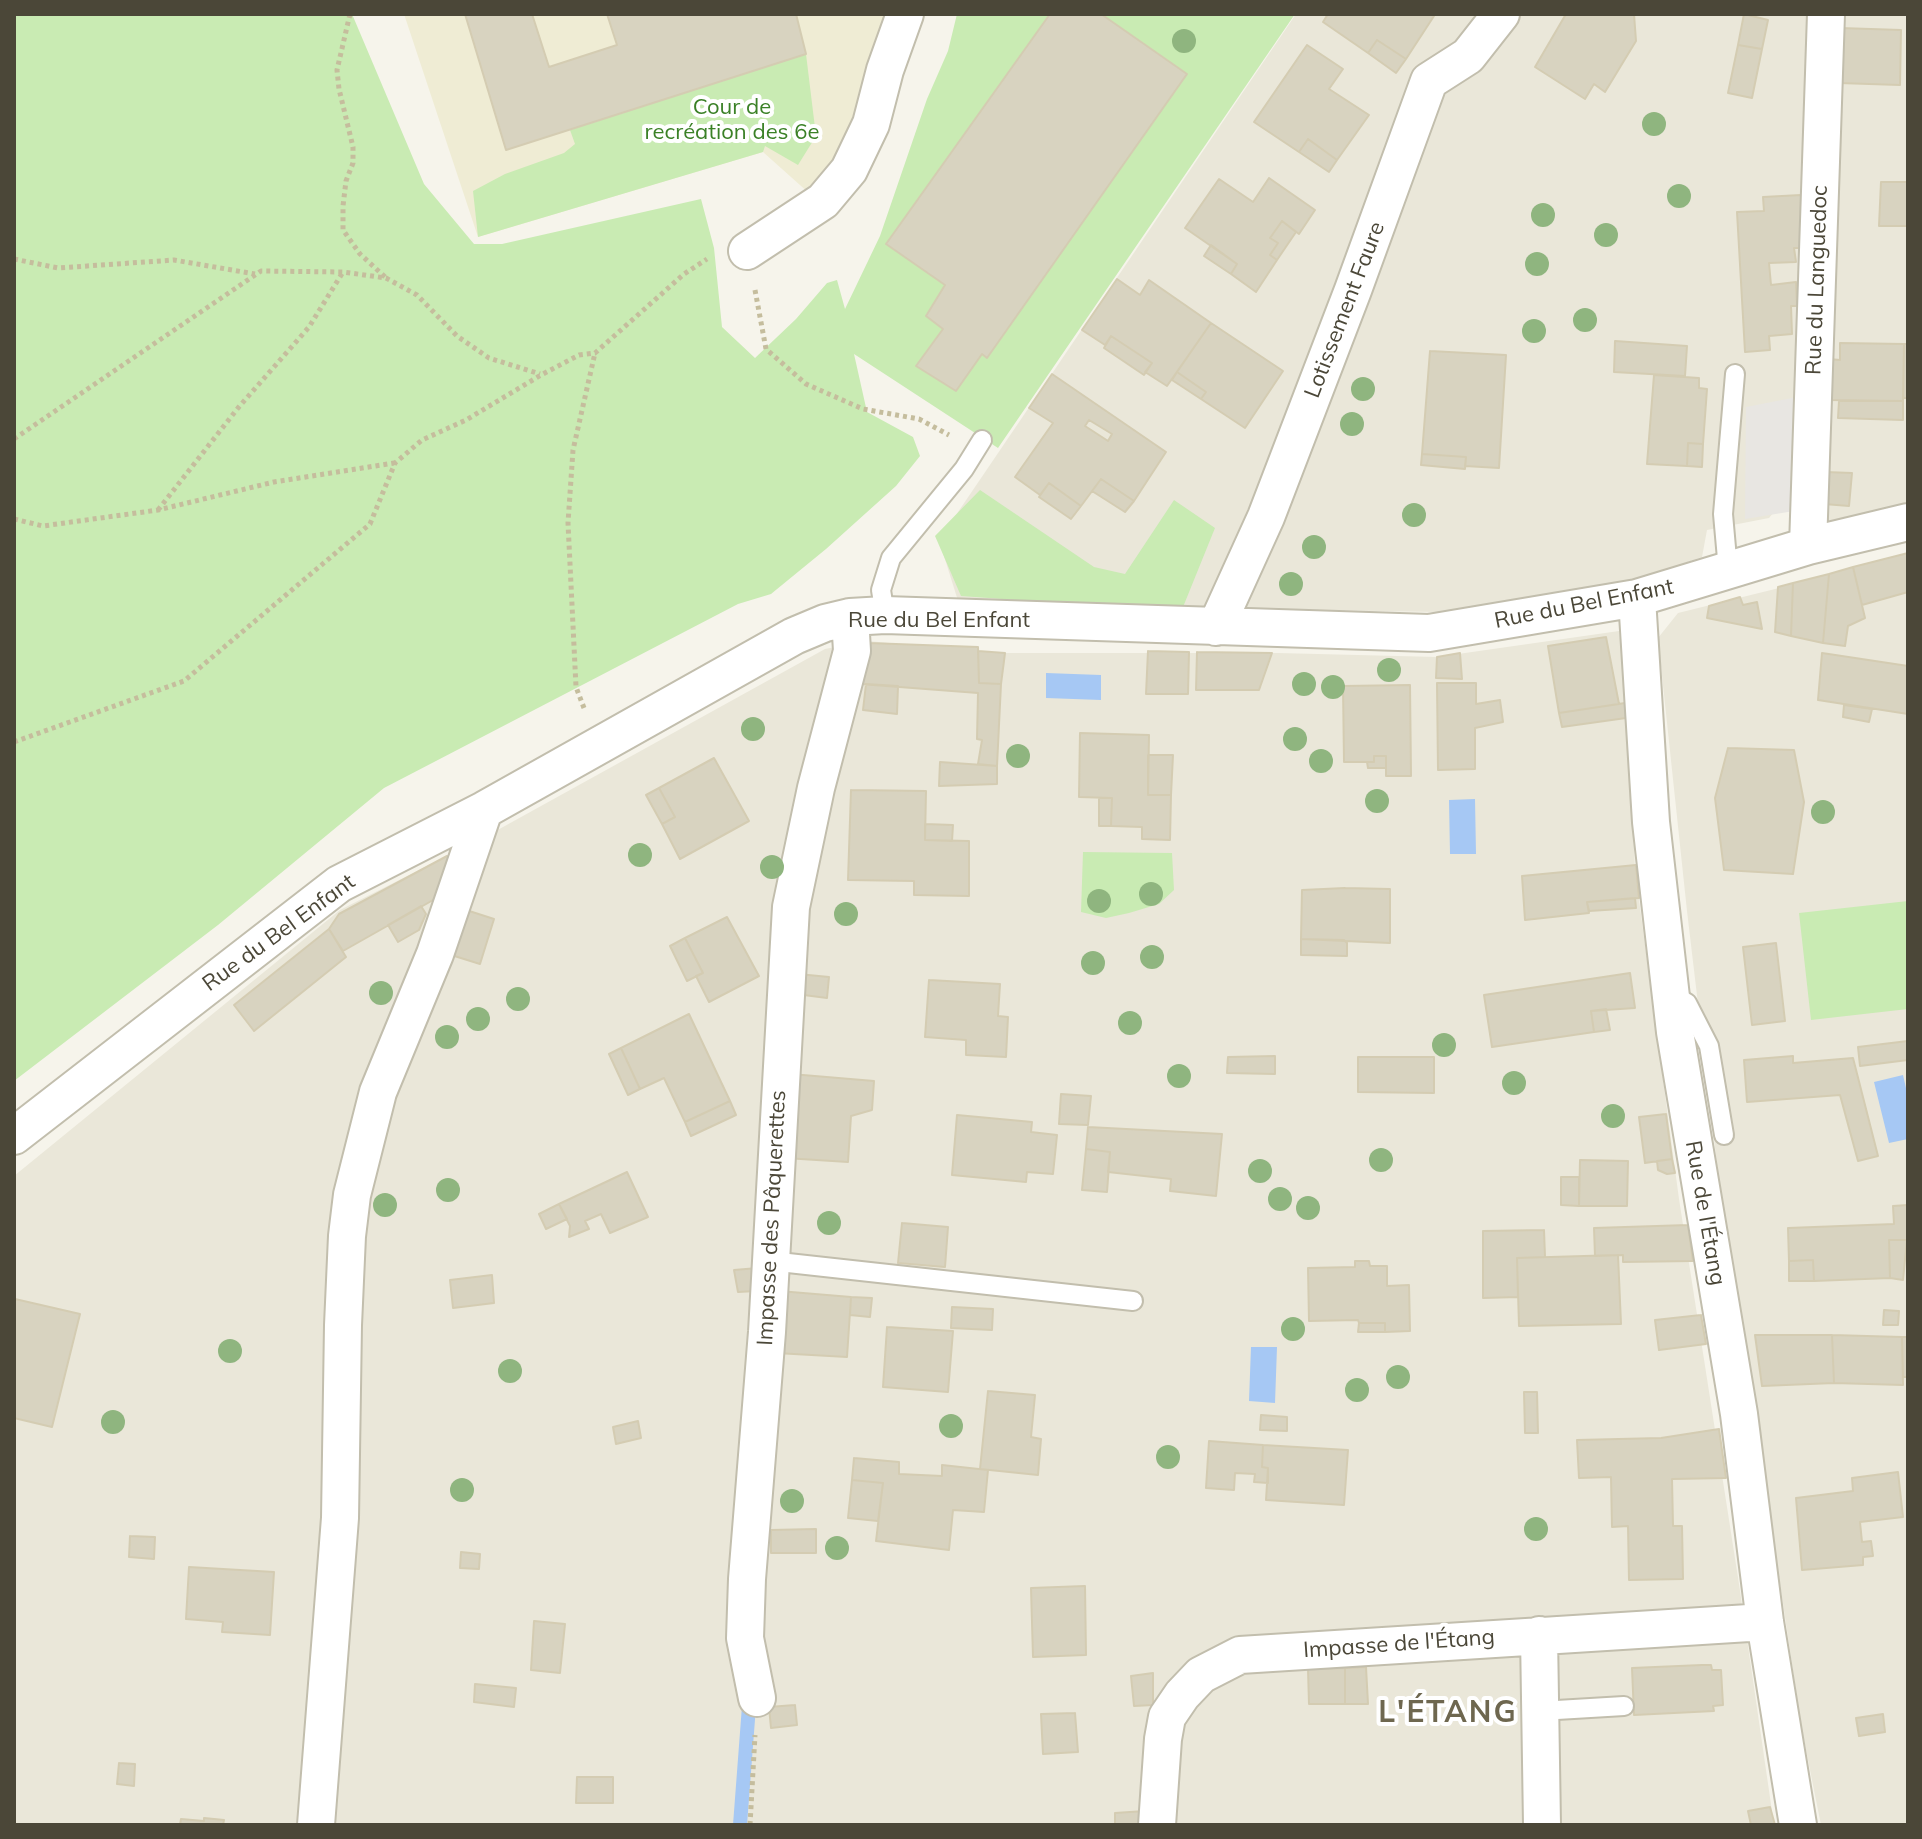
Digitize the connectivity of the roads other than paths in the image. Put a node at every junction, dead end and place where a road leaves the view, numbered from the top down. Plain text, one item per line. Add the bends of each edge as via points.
1 (905, 14) edge
2 (1501, 14) edge
3 (1826, 14) edge
4 (747, 251) road end
5 (1735, 374) dead end
6 (982, 440) dead end
7 (1908, 522) edge
8 (1808, 546) junction
9 (1728, 570) junction
10 (1637, 598) junction
11 (867, 616) junction
12 (1216, 627) junction
13 (484, 810) junction
14 (1670, 994) junction
15 (1724, 1135) dead end
16 (14, 1136) edge
17 (770, 1261) junction
18 (1133, 1301) dead end
19 (1765, 1622) junction
20 (1539, 1635) junction
21 (757, 1698) road end
22 (1624, 1706) dead end
23 (1540, 1711) junction
24 (316, 1825) edge
25 (1157, 1825) edge
26 (1542, 1825) edge
27 (1798, 1825) edge

1 - 4 street via 871,124 849,170 823,201
2 - 12 street, Lotissement Faure via 1468,56 1429,81 1266,517
3 - 8 street, Rue du Languedoc
5 - 9 lane via 1723,514
6 - 11 lane via 891,558
7 - 8 street, Rue du Bel Enfant
8 - 9 street, Rue du Bel Enfant
9 - 10 street, Rue du Bel Enfant
10 - 12 street, Rue du Bel Enfant via 1429,633
10 - 14 street, Rue de l'Étang via 1651,822
11 - 12 street, Rue du Bel Enfant
11 - 13 street, Rue du Bel Enfant via 825,623 794,636
11 - 17 street, Impasse des Pâquerettes via 852,651 816,788 791,907
13 - 16 street, Rue du Bel Enfant via 339,884
13 - 24 street via 435,954 378,1092 352,1195 343,1325 340,1518
14 - 15 lane via 1687,1003 1709,1046
14 - 19 street, Rue de l'Étang via 1739,1414
17 - 18 lane
17 - 21 street, Impasse des Pâquerettes via 745,1638
19 - 20 street, Impasse de l'Étang
19 - 27 street, Rue de l'Étang
20 - 23 street
20 - 25 street, Impasse de l'Étang via 1240,1655 1222,1663 1201,1675 1167,1717
22 - 23 lane
23 - 26 street

